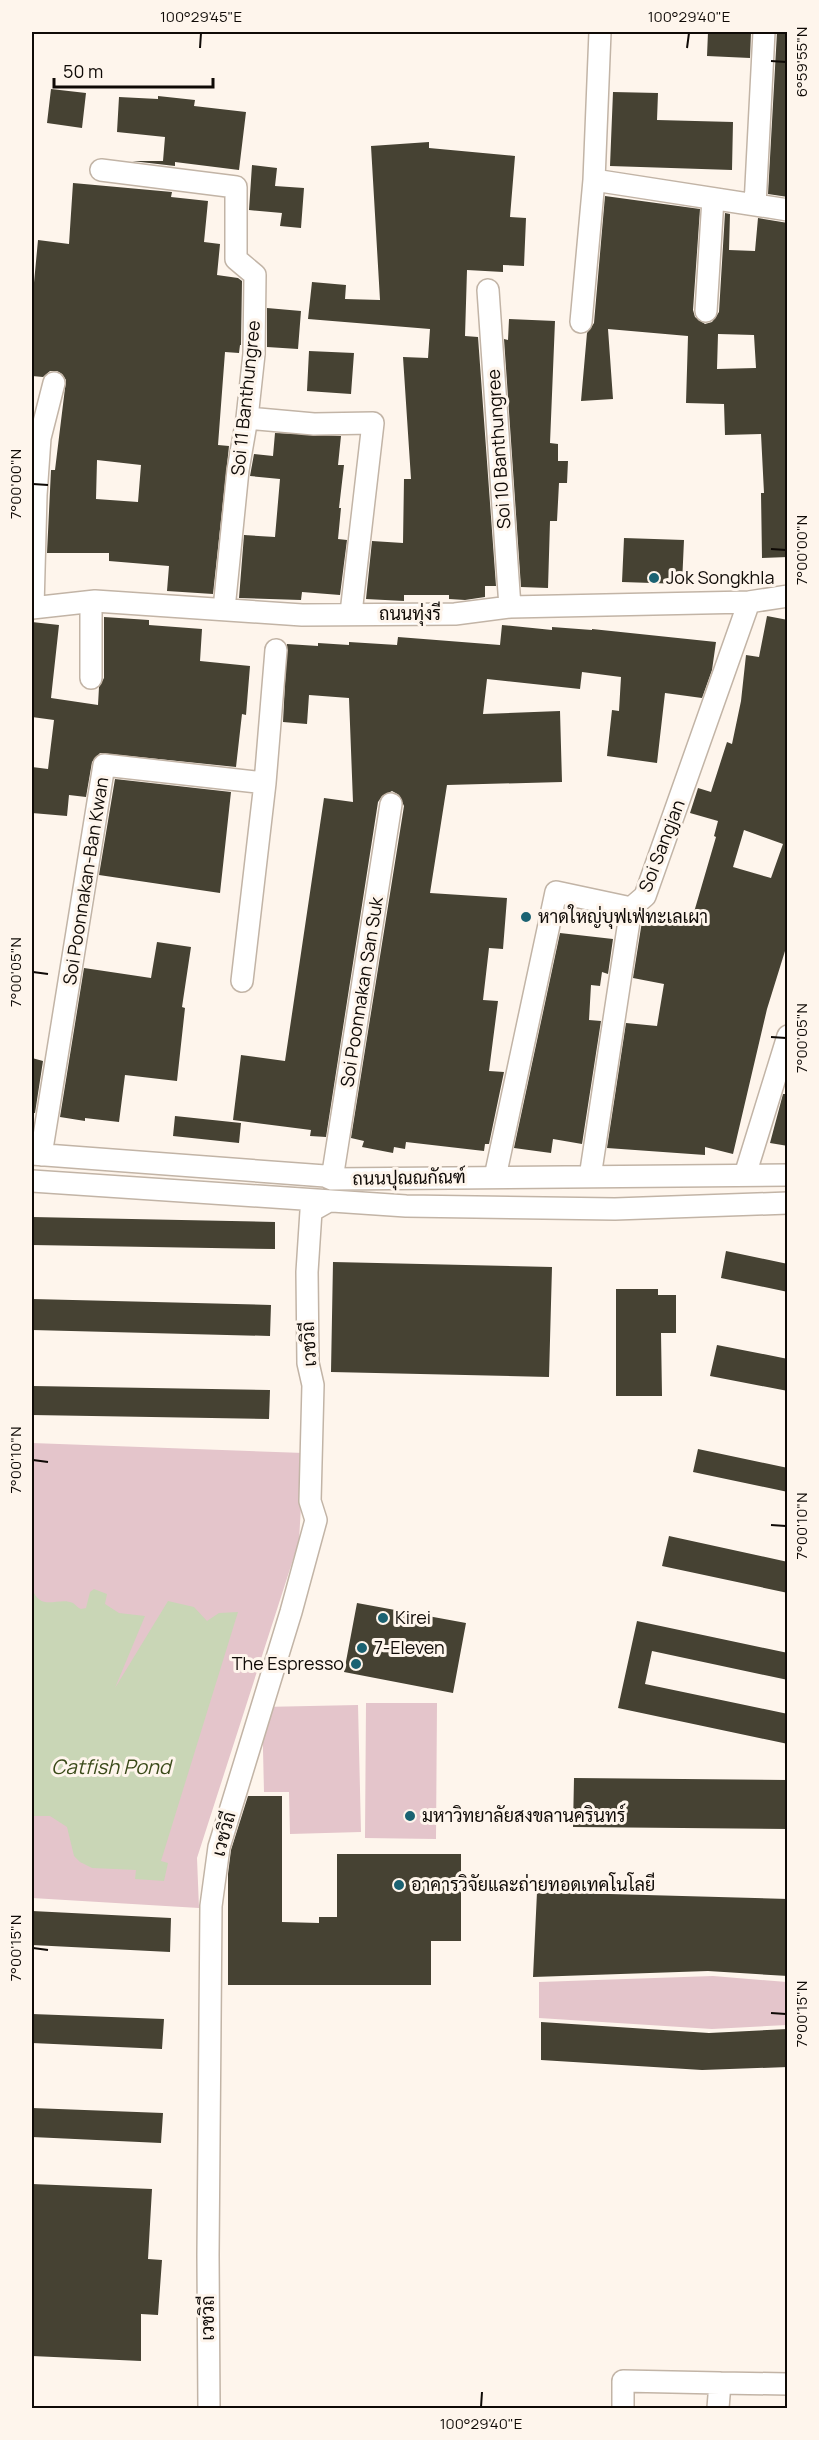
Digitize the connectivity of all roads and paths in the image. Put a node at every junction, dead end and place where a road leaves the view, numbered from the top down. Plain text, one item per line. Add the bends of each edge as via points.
1 (600, 32) edge
2 (764, 32) edge
3 (101, 170) dead end
4 (594, 180) junction
5 (713, 199) junction
6 (755, 205) junction
7 (788, 210) edge
8 (488, 290) dead end
9 (705, 311) dead end
10 (581, 322) dead end
11 (54, 383) dead end
12 (248, 418) junction
13 (788, 596) edge
14 (91, 602) junction
15 (749, 602) junction
16 (32, 608) edge
17 (510, 608) junction
18 (224, 609) junction
19 (351, 613) junction
20 (276, 650) dead end
21 (91, 678) dead end
22 (265, 783) junction
23 (391, 804) dead end
24 (631, 908) junction
25 (242, 981) dead end
26 (788, 1036) edge
27 (36, 1155) edge
28 (746, 1175) junction
29 (788, 1175) edge
30 (495, 1177) junction
31 (590, 1177) junction
32 (332, 1179) junction
33 (32, 1181) edge
34 (327, 1202) junction
35 (788, 1203) edge
36 (720, 2383) junction
37 (788, 2384) edge
38 (209, 2409) edge
39 (623, 2409) edge
40 (718, 2409) edge

1 - 4 street
2 - 6 street
3 - 12 street, Soi 11 Banthungree via 236,187 236,259 255,275
4 - 5 street
4 - 10 street
5 - 6 street
5 - 9 street
6 - 7 street
8 - 17 street, Soi 10 Banthungree
11 - 16 street via 40,438
12 - 18 street, Soi 11 Banthungree via 238,470
12 - 19 street via 314,424 373,423
13 - 15 street, ถนนทุ่งรี
14 - 16 street, ถนนทุ่งรี
14 - 18 street, ถนนทุ่งรี
14 - 21 street
15 - 17 street, ถนนทุ่งรี
15 - 24 street, Soi Sangjan via 645,896
17 - 19 street, ถนนทุ่งรี via 455,614
18 - 19 street, ถนนทุ่งรี via 302,615
20 - 22 street
22 - 25 street
22 - 27 street, Soi Poonnakan-Ban Kwan via 104,765
23 - 32 street, Soi Poonnakan San Suk
24 - 30 street, Soi Sangjan via 556,891
24 - 31 street
26 - 28 street
27 - 32 street, ถนนปุณณกัณฑ์
28 - 29 street, ถนนปุณณกัณฑ์
28 - 31 street, ถนนปุณณกัณฑ์
30 - 31 street, ถนนปุณณกัณฑ์
30 - 32 street, ถนนปุณณกัณฑ์
33 - 34 street, ถนนปุณณกัณฑ์
34 - 35 street, ถนนปุณณกัณฑ์ via 615,1209
34 - 38 street, เวชวิถี via 311,1211 307,1272 308,1363 314,1385 310,1501 316,1520 214,1875
36 - 37 street
36 - 39 street via 623,2381
36 - 40 street

